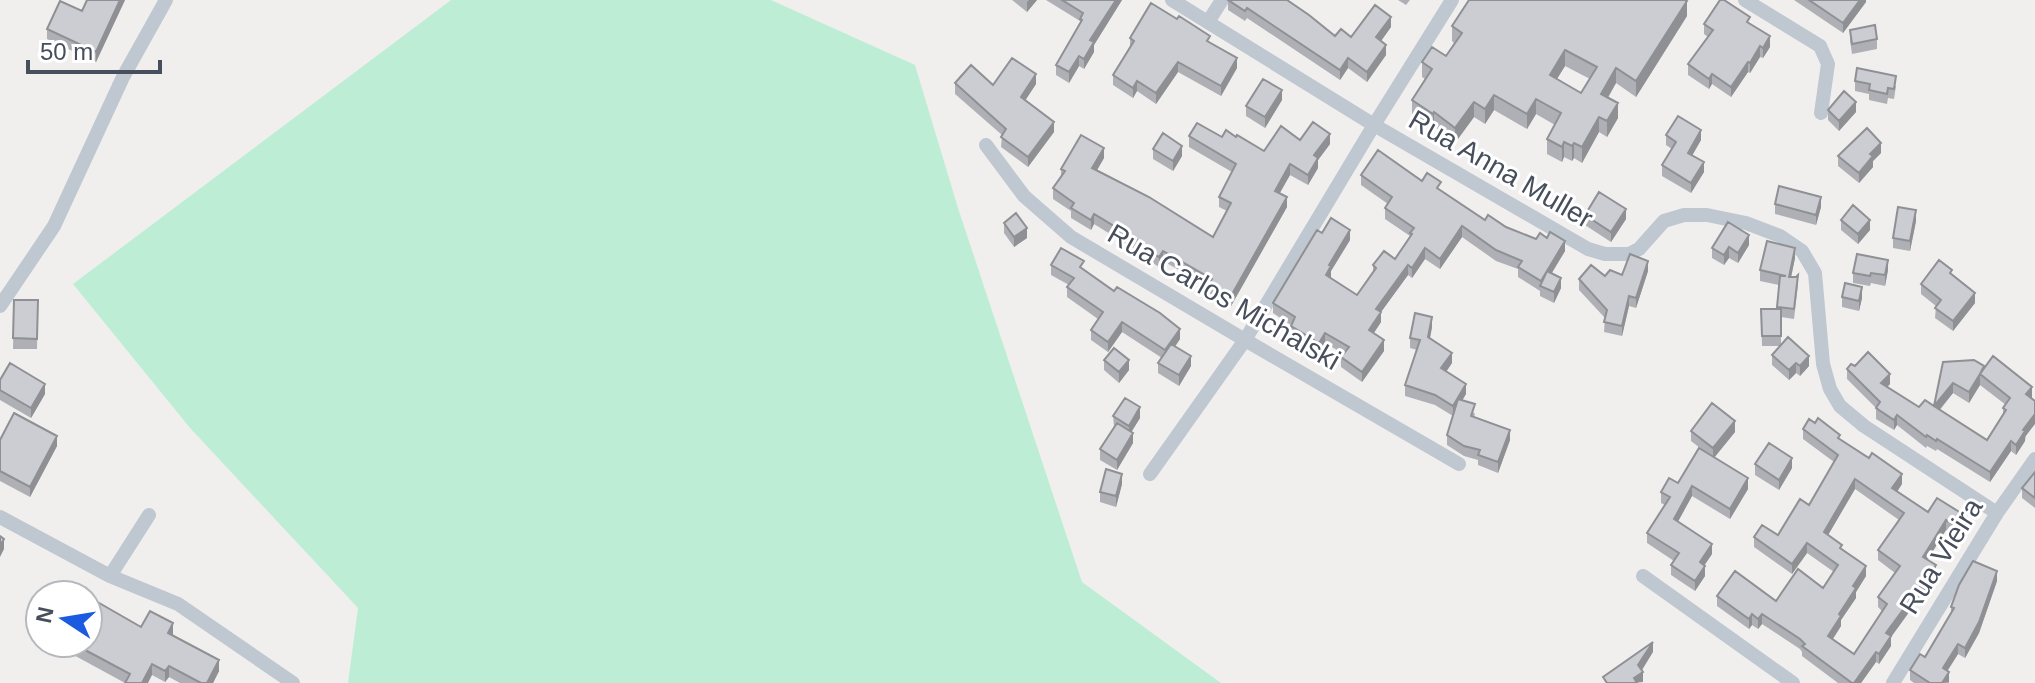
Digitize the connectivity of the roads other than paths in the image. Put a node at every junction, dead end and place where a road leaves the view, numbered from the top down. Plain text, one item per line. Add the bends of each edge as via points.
1 (166, 0) edge
2 (1172, 0) edge
3 (1222, 0) edge
4 (1452, 0) edge
5 (1745, 0) edge
6 (1208, 22) junction
7 (1821, 113) dead end
8 (1374, 125) junction
9 (986, 145) dead end
10 (0, 306) edge
11 (1245, 340) junction
12 (2035, 459) edge
13 (1459, 464) dead end
14 (1150, 474) dead end
15 (1997, 513) junction
16 (149, 515) dead end
17 (0, 517) edge
18 (110, 576) junction
19 (1643, 576) dead end
20 (293, 683) edge
21 (1793, 683) edge
22 (1893, 683) edge

1 - 10 street via 123,77 54,226
2 - 6 street, Rua Anna Muller
3 - 6 street
4 - 8 street
5 - 7 street via 1820,46 1828,64
6 - 8 street, Rua Anna Muller
8 - 11 street
8 - 15 street, Rua Anna Muller via 1597,252 1629,254 1664,221 1684,215 1746,223 1780,236 1802,251 1815,273 1823,364 1840,406
9 - 11 street, Rua Carlos Michalski via 1024,196 1071,237
11 - 13 street, Rua Carlos Michalski
11 - 14 street
12 - 15 street, Rua Vieira
15 - 22 street, Rua Vieira
16 - 18 street
17 - 18 street
18 - 20 street via 178,604
19 - 21 street

